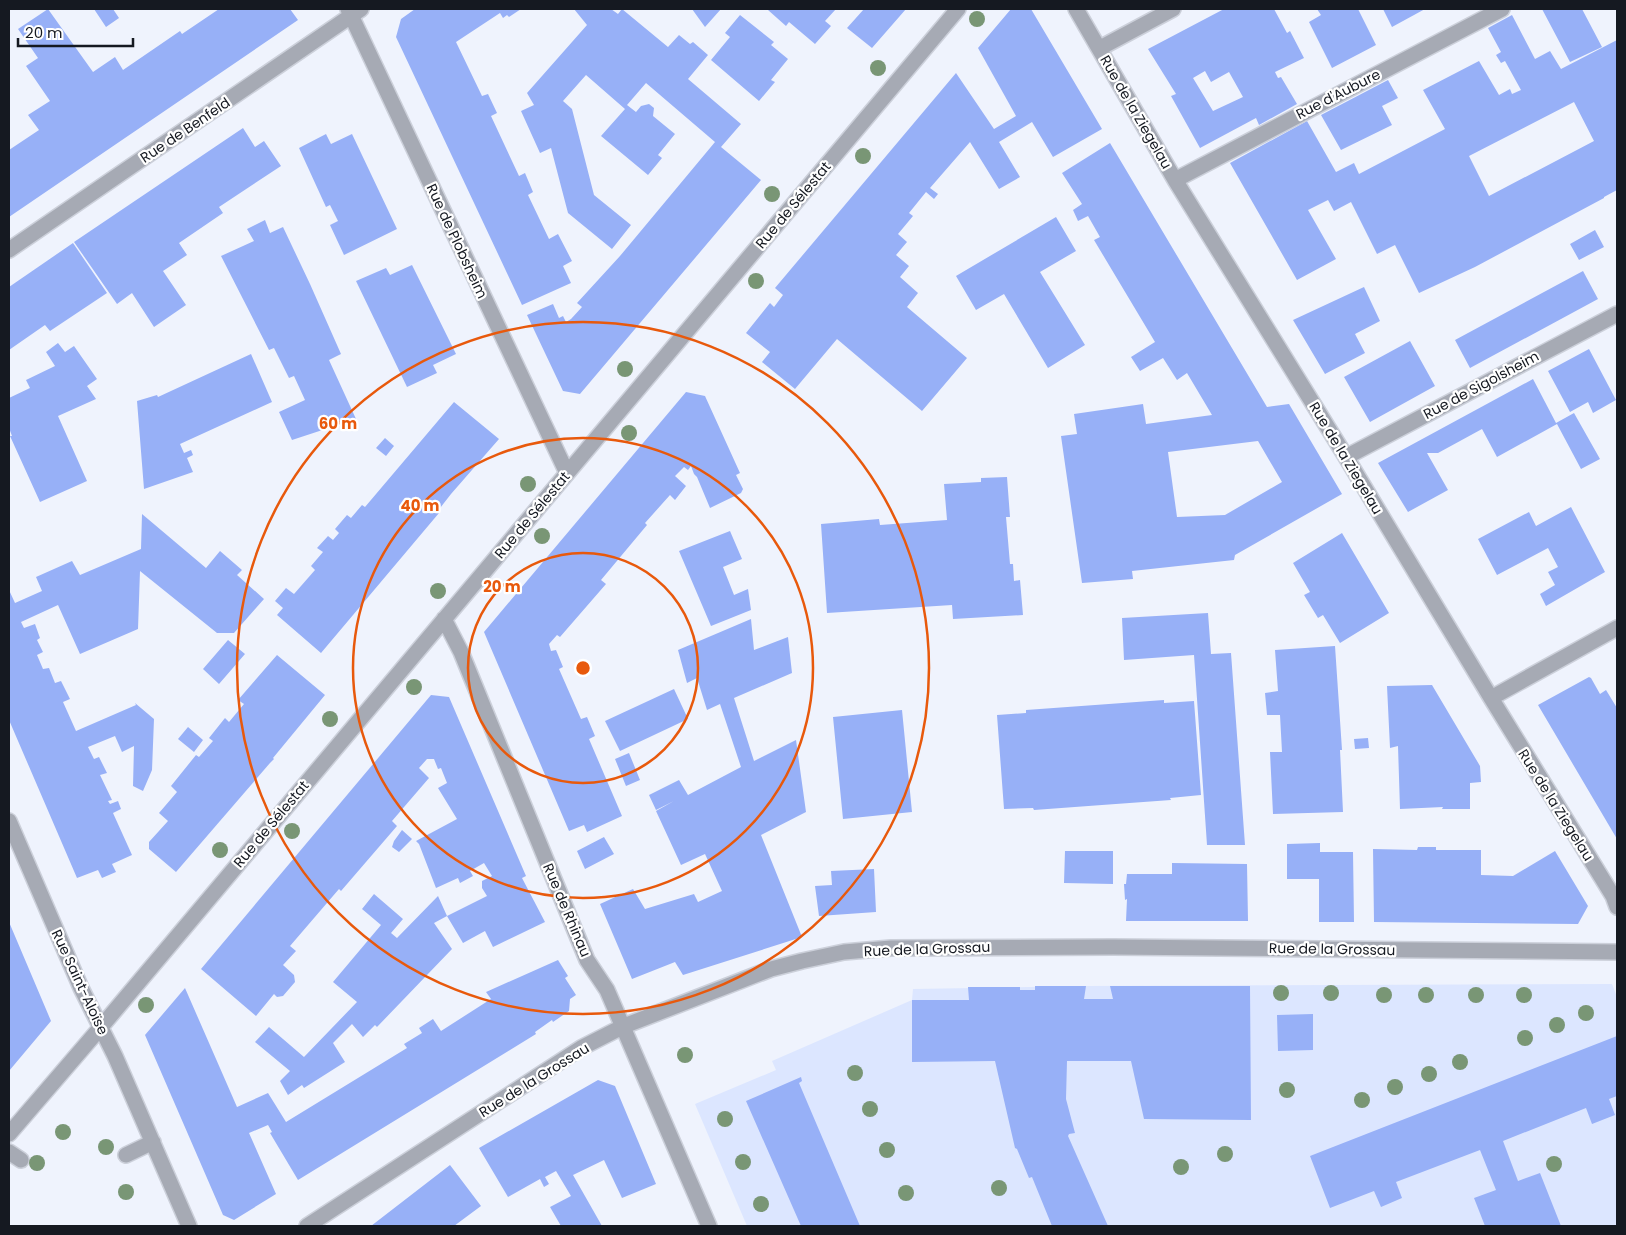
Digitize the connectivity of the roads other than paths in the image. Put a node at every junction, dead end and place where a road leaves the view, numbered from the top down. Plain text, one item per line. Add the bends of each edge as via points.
1 (958, 9) edge
2 (1076, 9) edge
3 (1173, 9) edge
4 (1502, 9) edge
5 (353, 11) edge
6 (1100, 48) junction
7 (1175, 180) junction
8 (9, 250) edge
9 (1617, 314) edge
10 (1346, 457) junction
11 (567, 473) junction
12 (444, 619) junction
13 (1617, 628) edge
14 (1491, 698) junction
15 (9, 821) edge
16 (1617, 907) edge
17 (1617, 952) edge
18 (624, 1026) junction
19 (101, 1027) junction
20 (9, 1134) edge
21 (153, 1142) junction
22 (126, 1155) dead end
23 (189, 1226) edge
24 (307, 1226) edge
25 (709, 1226) edge

1 - 11 street, Rue de Sélestat
2 - 6 street, Rue de la Ziegelau
3 - 6 street
4 - 7 street, Rue d'Aubure
5 - 8 street, Rue de Benfeld
5 - 11 street, Rue de Plobsheim
6 - 7 street, Rue de la Ziegelau
7 - 10 street, Rue de la Ziegelau
9 - 10 street, Rue de Sigolsheim
10 - 14 street, Rue de la Ziegelau
11 - 12 street, Rue de Sélestat
12 - 18 street, Rue de Rhinau via 461,652 587,960 607,990
12 - 19 street, Rue de Sélestat
13 - 14 street
14 - 16 street, Rue de la Ziegelau
15 - 19 street, Rue Saint-Aloïse
17 - 18 street, Rue de la Grossau via 891,948 844,952 779,967
18 - 24 street, Rue de la Grossau via 581,1048
18 - 25 street, Rue de Rhinau
19 - 20 street, Rue de Sélestat
19 - 21 street, Rue Saint-Aloïse
21 - 22 street
21 - 23 street, Rue Saint-Aloïse

